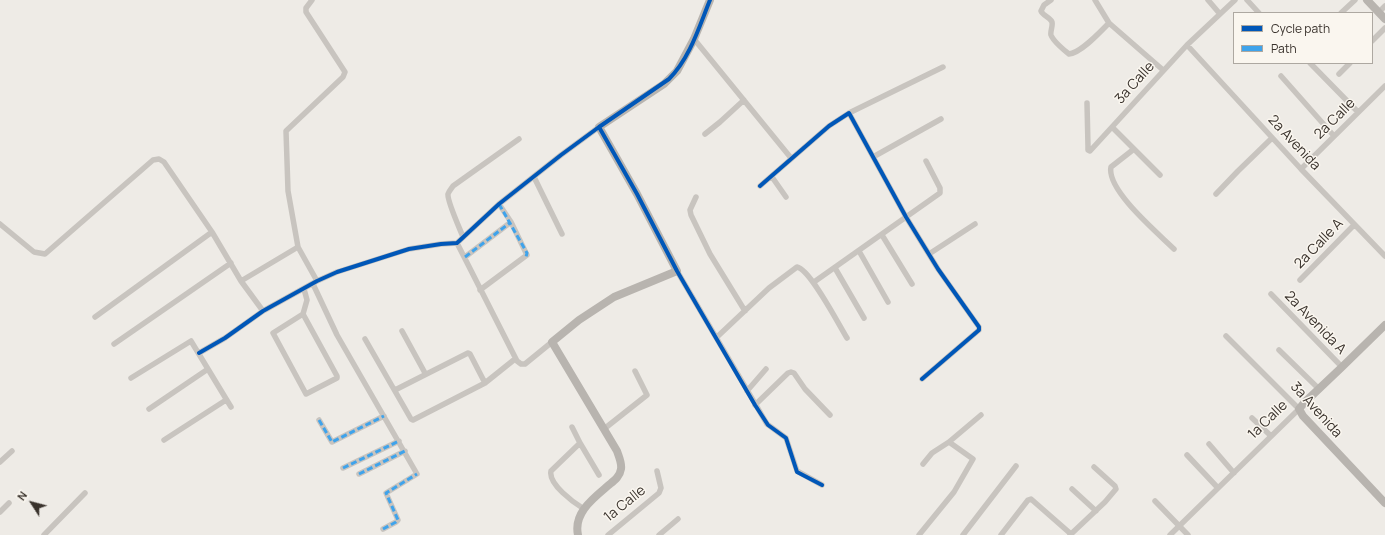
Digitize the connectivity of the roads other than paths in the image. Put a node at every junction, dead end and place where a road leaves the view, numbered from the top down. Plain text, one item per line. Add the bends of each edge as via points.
1 (312, 0) edge
2 (710, 0) edge
3 (1051, 0) edge
4 (1095, 0) edge
5 (1208, 0) edge
6 (1235, 0) edge
7 (1247, 0) edge
8 (1355, 0) edge
9 (1367, 0) edge
10 (1385, 6) edge
11 (1258, 12) edge
12 (1342, 12) edge
13 (1379, 12) junction
14 (1220, 14) junction
15 (1385, 19) edge
16 (1109, 23) junction
17 (1385, 28) edge
18 (694, 39) junction
19 (1373, 40) edge
20 (1187, 45) junction
21 (1311, 64) edge
22 (1349, 64) edge
23 (943, 67) dead end
24 (1163, 70) junction
25 (1339, 74) dead end
26 (1281, 76) dead end
27 (1385, 86) edge
28 (744, 100) junction
29 (1087, 103) dead end
30 (1358, 112) junction
31 (848, 113) junction
32 (941, 119) dead end
33 (599, 127) junction
34 (1112, 127) junction
35 (705, 134) dead end
36 (1334, 136) junction
37 (519, 138) dead end
38 (1272, 138) junction
39 (1134, 149) junction
40 (873, 157) junction
41 (791, 158) junction
42 (926, 161) dead end
43 (1301, 169) junction
44 (1160, 175) dead end
45 (772, 176) junction
46 (534, 177) junction
47 (760, 186) dead end
48 (1216, 194) dead end
49 (696, 197) dead end
50 (786, 197) dead end
51 (500, 204) junction
52 (906, 218) junction
53 (511, 222) junction
54 (0, 224) edge
55 (975, 224) dead end
56 (1354, 225) junction
57 (212, 232) junction
58 (562, 234) dead end
59 (882, 234) junction
60 (463, 237) junction
61 (457, 243) junction
62 (298, 247) junction
63 (1174, 249) dead end
64 (859, 251) junction
65 (929, 254) junction
66 (1385, 256) edge
67 (465, 257) junction
68 (231, 263) junction
69 (835, 268) junction
70 (677, 271) junction
71 (242, 280) junction
72 (1300, 280) dead end
73 (315, 282) junction
74 (814, 282) junction
75 (912, 284) dead end
76 (304, 289) junction
77 (480, 290) junction
78 (1271, 294) dead end
79 (888, 302) dead end
80 (263, 311) junction
81 (745, 311) junction
82 (303, 314) junction
83 (95, 317) dead end
84 (864, 318) dead end
85 (1385, 324) edge
86 (402, 332) dead end
87 (1226, 336) dead end
88 (717, 337) junction
89 (847, 338) dead end
90 (365, 339) dead end
91 (552, 342) junction
92 (114, 344) dead end
93 (1279, 350) dead end
94 (199, 354) junction
95 (516, 359) junction
96 (1342, 368) junction
97 (208, 369) junction
98 (766, 369) dead end
99 (635, 371) dead end
100 (425, 373) junction
101 (131, 378) dead end
102 (922, 379) dead end
103 (485, 383) junction
104 (1319, 389) junction
105 (395, 390) junction
106 (747, 391) junction
107 (226, 400) junction
108 (755, 405) junction
109 (231, 407) dead end
110 (1299, 408) junction
111 (148, 409) dead end
112 (830, 415) dead end
113 (981, 415) dead end
114 (384, 416) junction
115 (1252, 418) dead end
116 (319, 420) dead end
117 (572, 428) dead end
118 (604, 429) junction
119 (1271, 436) junction
120 (164, 440) dead end
121 (399, 441) junction
122 (580, 442) junction
123 (950, 442) junction
124 (1209, 444) dead end
125 (12, 451) dead end
126 (405, 451) junction
127 (1187, 455) dead end
128 (0, 462) edge
129 (923, 464) dead end
130 (1016, 466) dead end
131 (1094, 467) dead end
132 (343, 468) dead end
133 (657, 471) dead end
134 (1234, 473) junction
135 (359, 474) dead end
136 (599, 475) dead end
137 (822, 485) dead end
138 (1218, 488) junction
139 (1072, 489) dead end
140 (84, 493) dead end
141 (1155, 501) dead end
142 (9, 503) dead end
143 (1385, 503) edge
144 (584, 509) junction
145 (1096, 511) junction
146 (0, 512) edge
147 (678, 519) dead end
148 (1179, 526) junction
149 (383, 529) dead end
150 (1070, 534) edge
151 (44, 535) edge
152 (578, 535) edge
153 (608, 535) edge
154 (659, 535) edge
155 (919, 535) edge
156 (963, 535) edge
157 (1001, 535) edge
158 (1170, 535) edge
159 (1188, 535) edge

1 - 62 street via 306,12 346,72 286,130 288,191
2 - 18 street
3 - 16 street via 1041,11 1052,23 1052,37 1070,54 1074,54
4 - 16 street
5 - 14 street
6 - 14 street, 3a Calle
7 - 11 street
8 - 12 street
9 - 13 street
10 - 13 street
13 - 15 street
14 - 20 street, 3a Calle
16 - 24 street
17 - 19 street
18 - 28 street
18 - 33 street via 679,68 669,79
20 - 24 street, 3a Calle
20 - 38 street, 2a Avenida
21 - 30 street
22 - 25 street
23 - 31 street
24 - 34 street, 3a Calle
26 - 36 street
27 - 30 street, 2a Calle
28 - 35 street
28 - 41 street
29 - 34 street, 3a Calle via 1089,150
30 - 36 street, 2a Calle
31 - 40 street
31 - 41 street
32 - 40 street
33 - 46 street
33 - 70 street
34 - 39 street
36 - 43 street, 2a Calle
37 - 60 street via 450,189 449,202
38 - 43 street, 2a Avenida
38 - 48 street
39 - 44 street
39 - 63 street via 1111,167 1114,180 1136,213
40 - 52 street
41 - 45 street
42 - 52 street via 941,192
43 - 56 street, 2a Avenida
45 - 47 street
45 - 50 street
46 - 51 street
46 - 58 street
49 - 81 street via 690,210 691,216 713,259
51 - 53 street
51 - 60 street
52 - 59 street
52 - 65 street
53 - 67 street
53 - 77 street via 527,255
54 - 57 street via 34,252 45,254 153,160 159,159 164,162
55 - 65 street
56 - 66 street, 2a Avenida
56 - 72 street, 2a Calle A
57 - 68 street
57 - 83 street
59 - 64 street
59 - 75 street
60 - 61 street
61 - 67 street
61 - 73 street via 409,249 351,267
62 - 71 street
62 - 73 street
64 - 69 street
64 - 79 street
65 - 102 street via 980,328
67 - 77 street
68 - 71 street
68 - 92 street
69 - 74 street
69 - 84 street
70 - 88 street
70 - 91 street via 614,298 579,320
71 - 80 street
73 - 76 street
73 - 114 street via 337,335
74 - 81 street via 802,268 798,267 769,288
74 - 89 street
76 - 80 street
76 - 82 street via 307,300
77 - 95 street
78 - 96 street, 2a Avenida A
80 - 94 street
81 - 88 street
82 - 82 street via 337,376 306,394 273,333
85 - 96 street, 1a Calle
86 - 100 street
87 - 110 street, 3a Avenida
88 - 106 street
90 - 105 street
91 - 95 street via 525,364
91 - 118 street
93 - 104 street
94 - 97 street
94 - 101 street via 191,341
95 - 103 street
96 - 104 street, 1a Calle
97 - 107 street
97 - 111 street
98 - 106 street
99 - 118 street via 647,396
100 - 103 street via 469,353
100 - 105 street
103 - 105 street via 413,420
104 - 110 street, 1a Calle
106 - 108 street
107 - 109 street
107 - 120 street
108 - 112 street via 791,372
108 - 137 street via 768,425 786,438 797,472
110 - 119 street, 1a Calle
110 - 143 street, 3a Avenida via 1303,416
113 - 123 street
114 - 116 street via 332,442
114 - 121 street
115 - 119 street
117 - 122 street
118 - 144 street via 620,458 621,470 616,479
119 - 134 street, 1a Calle
121 - 126 street
121 - 132 street
122 - 136 street
122 - 144 street via 550,474 562,493
123 - 129 street via 932,453
123 - 155 street via 973,459 954,492
124 - 134 street
125 - 128 street
126 - 135 street
126 - 149 street via 417,474 386,493 398,520
127 - 138 street
130 - 156 street
131 - 145 street via 1116,488
133 - 153 street, 1a Calle via 659,493
134 - 138 street, 1a Calle
138 - 148 street, 1a Calle
139 - 145 street
140 - 151 street
141 - 148 street
142 - 146 street
144 - 152 street via 579,519
145 - 150 street
147 - 154 street
148 - 158 street, 1a Calle
148 - 159 street
150 - 157 street via 1032,499 1028,500

